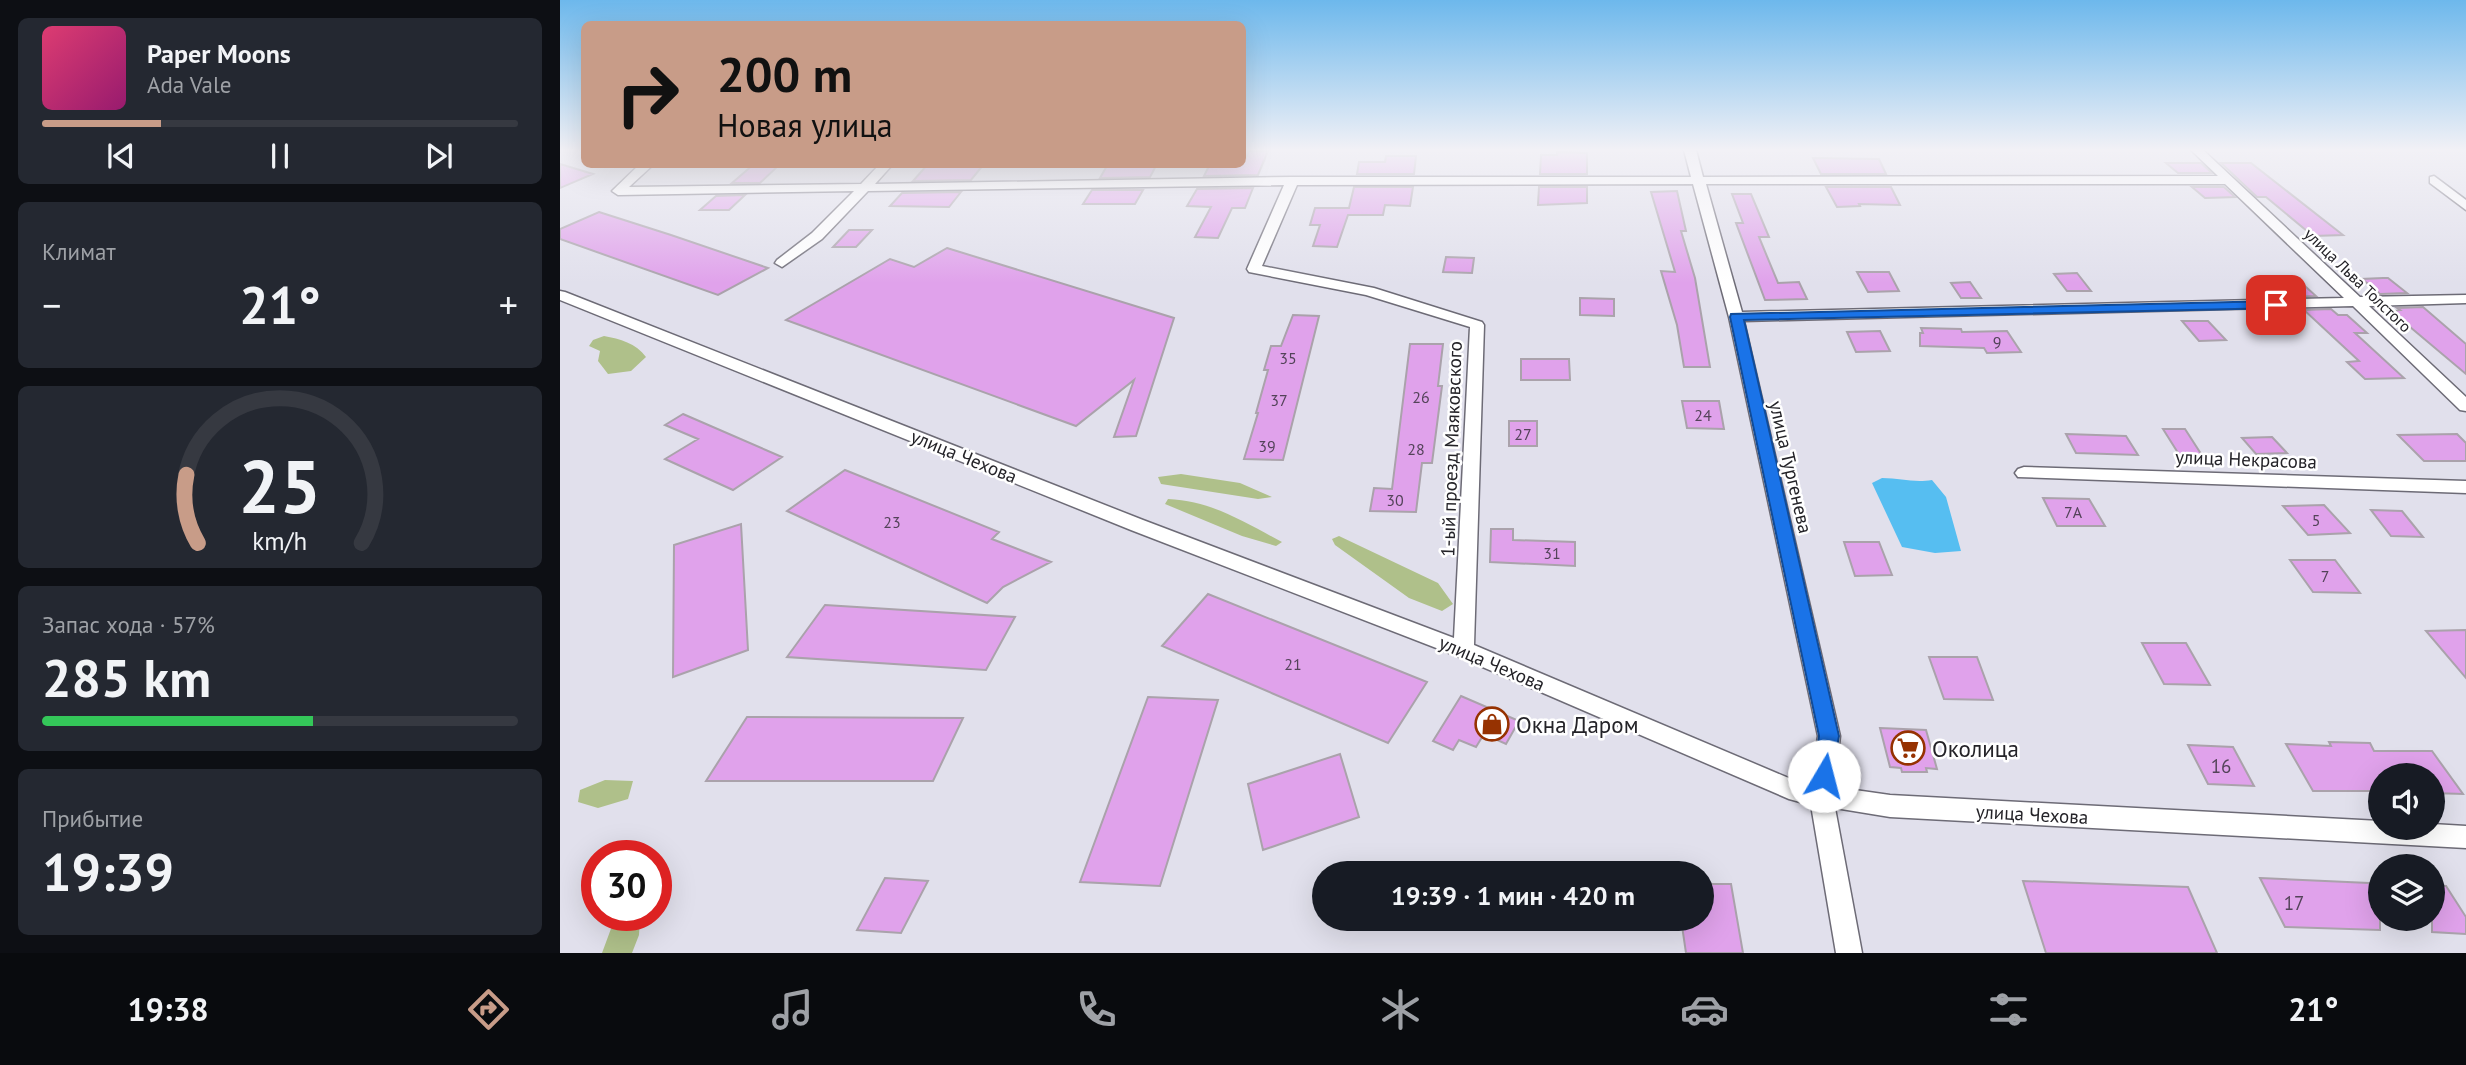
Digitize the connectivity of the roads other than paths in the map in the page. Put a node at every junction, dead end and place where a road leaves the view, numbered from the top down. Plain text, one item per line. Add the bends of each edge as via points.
1 (859, 194) edge
2 (1286, 194) edge
3 (1701, 194) edge
4 (2243, 194) edge
5 (2452, 194) edge
6 (2466, 206) edge
7 (782, 263) dead end
8 (560, 295) edge
9 (2466, 299) edge
10 (2357, 304) junction
11 (1736, 317) junction
12 (2466, 406) edge
13 (2024, 472) dead end
14 (2466, 487) edge
15 (1464, 650) junction
16 (1821, 796) junction
17 (2466, 837) edge
18 (1849, 953) edge

1 - 7 street
2 - 15 street, 1-ый проезд Маяковского via 1254,269 1370,291 1477,325
3 - 11 street, улица Тургенева
4 - 10 street, улица Льва Толстого
5 - 6 street
8 - 15 street, улица Чехова
9 - 10 street
10 - 11 street
10 - 12 street, улица Льва Толстого
11 - 16 street, улица Тургенева via 1829,736
13 - 14 street, улица Некрасова
15 - 16 street, улица Чехова via 1797,792
16 - 17 street, улица Чехова via 1890,806
16 - 18 street, улица Тургенева

